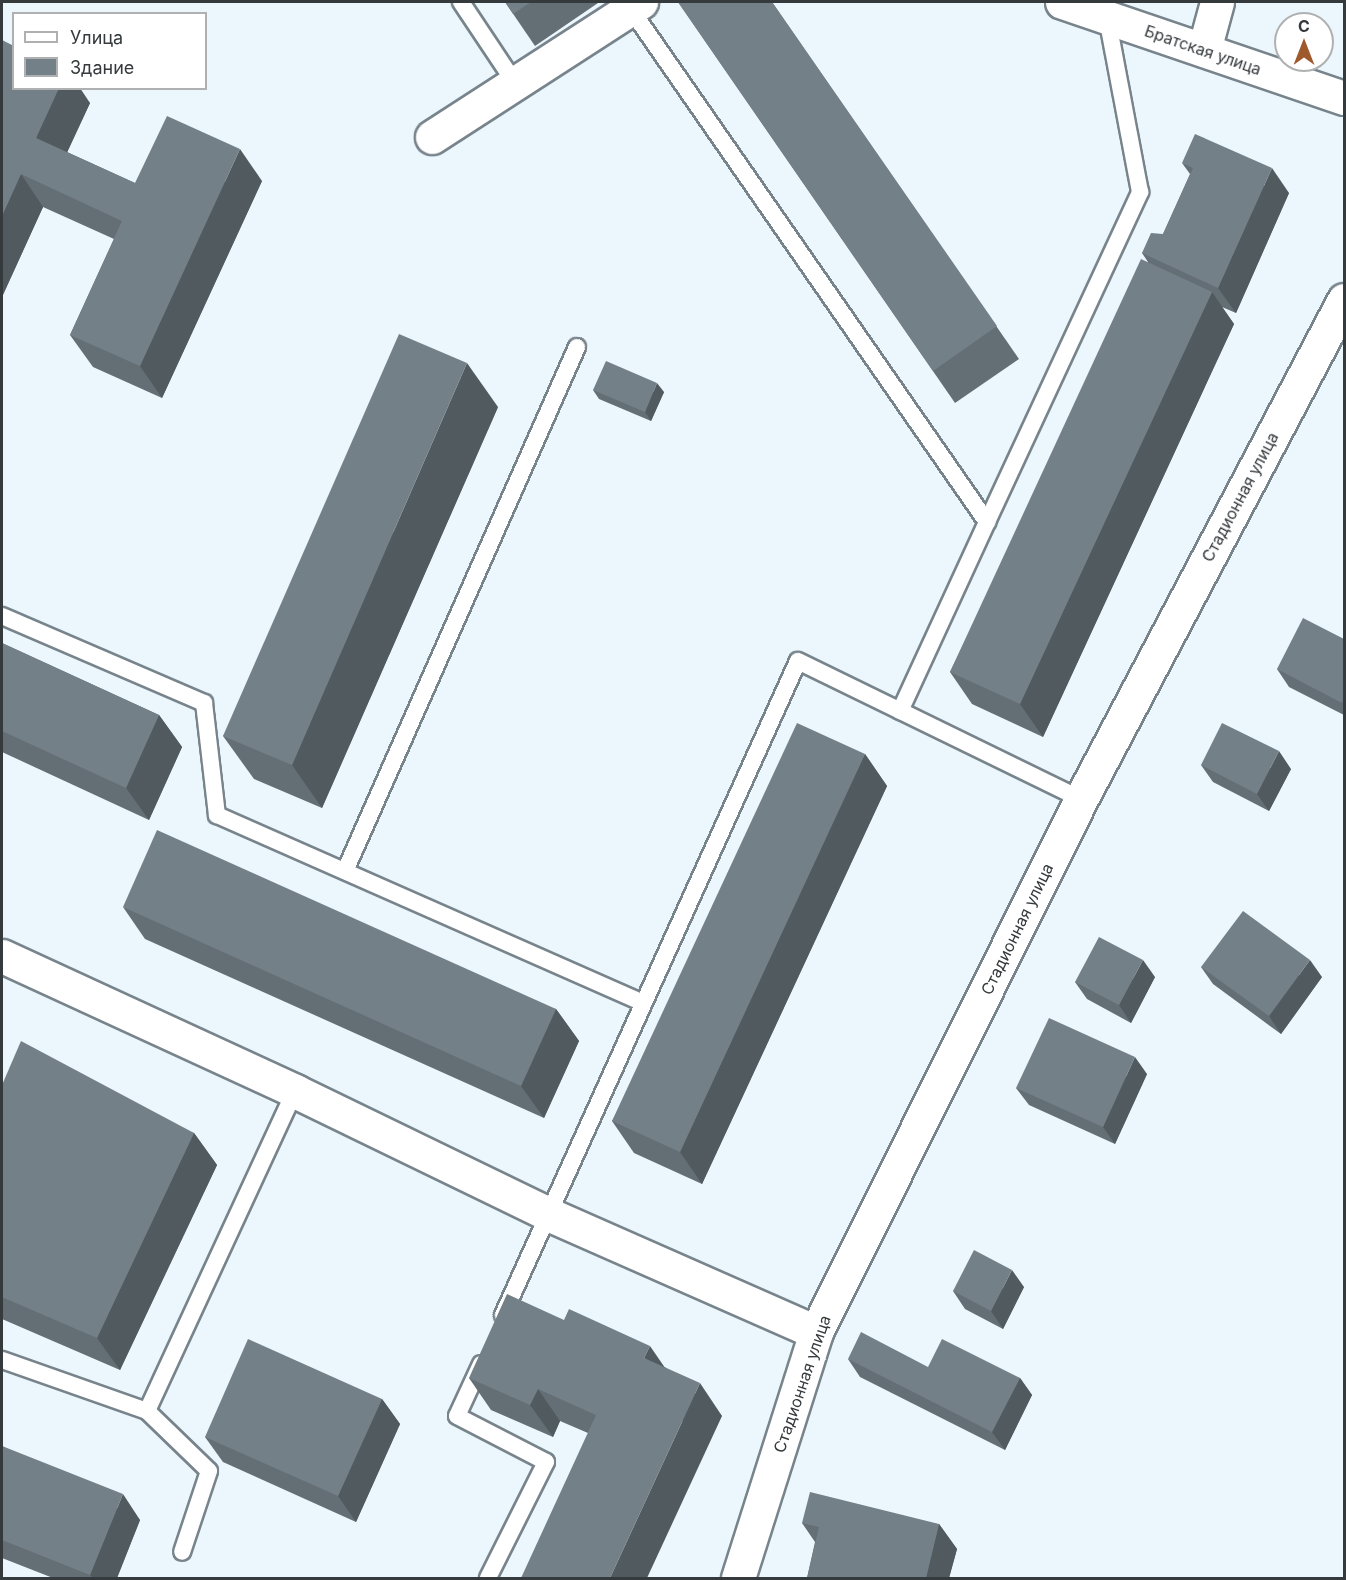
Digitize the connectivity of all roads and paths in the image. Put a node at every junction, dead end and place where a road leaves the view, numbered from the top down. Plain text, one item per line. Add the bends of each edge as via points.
1 (460, 2) edge
2 (1062, 2) edge
3 (1217, 2) edge
4 (636, 5) edge
5 (1107, 17) junction
6 (1203, 50) junction
7 (515, 83) junction
8 (1344, 98) edge
9 (432, 137) dead end
10 (1344, 300) edge
11 (577, 347) dead end
12 (987, 522) junction
13 (2, 616) edge
14 (900, 711) junction
15 (1081, 799) junction
16 (345, 871) junction
17 (2, 957) edge
18 (643, 1004) junction
19 (295, 1091) junction
20 (548, 1214) junction
21 (496, 1331) edge
22 (816, 1332) junction
23 (486, 1352) edge
24 (2, 1360) edge
25 (147, 1411) junction
26 (182, 1552) dead end
27 (488, 1578) edge
28 (738, 1578) edge

1 - 7 lane
2 - 5 street, Братская улица
3 - 6 street
4 - 7 street
4 - 12 lane
5 - 6 street, Братская улица
5 - 12 lane via 1140,192
6 - 8 street, Братская улица
7 - 9 street
10 - 15 street, Стадионная улица
11 - 16 lane
12 - 14 lane
13 - 16 lane via 204,703 217,814
14 - 15 lane
14 - 18 lane via 798,661
15 - 22 street, Стадионная улица
16 - 18 lane
17 - 19 street
18 - 20 lane
19 - 20 street
19 - 25 lane
20 - 21 lane
20 - 22 street
22 - 28 street, Стадионная улица
23 - 27 lane via 457,1416 546,1462
24 - 25 lane
25 - 26 lane via 209,1471

